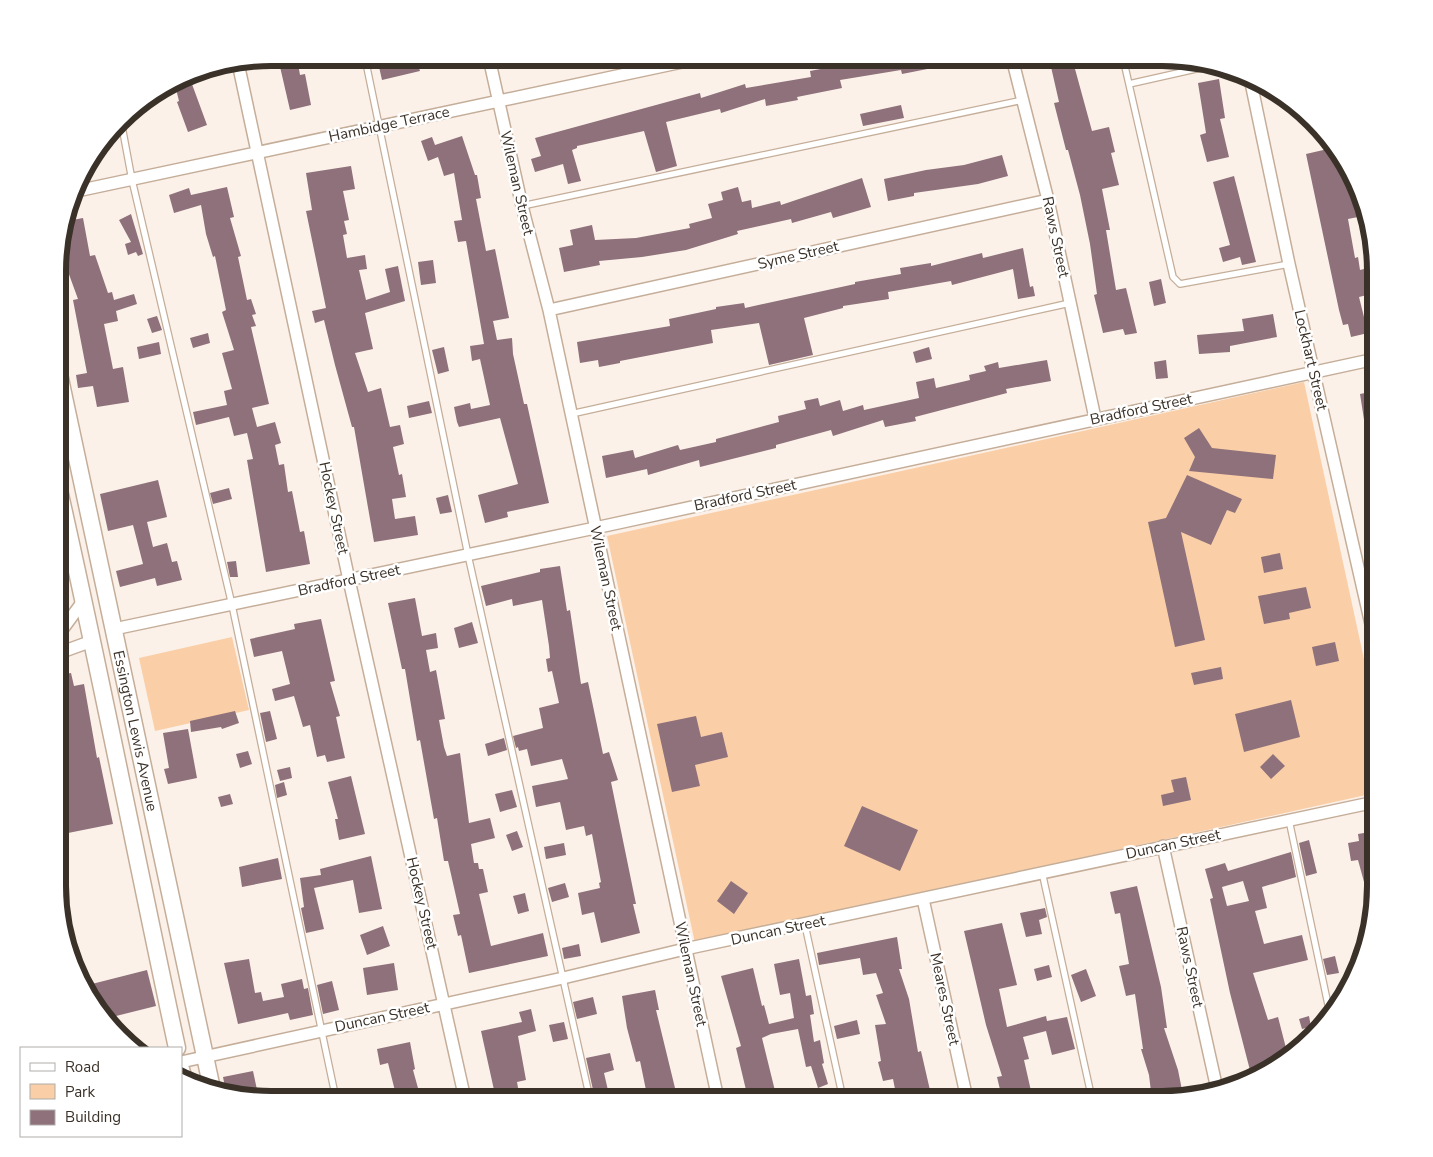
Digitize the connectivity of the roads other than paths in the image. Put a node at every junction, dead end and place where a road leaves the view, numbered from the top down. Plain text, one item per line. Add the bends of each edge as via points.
1 (367, 66) edge
2 (491, 66) edge
3 (663, 66) edge
4 (1014, 66) edge
5 (1125, 66) edge
6 (239, 69) edge
7 (1196, 69) edge
8 (1129, 84) junction
9 (1252, 87) edge
10 (1023, 100) junction
11 (498, 101) junction
12 (378, 126) junction
13 (122, 130) edge
14 (256, 152) junction
15 (132, 180) junction
16 (83, 190) edge
17 (1048, 200) junction
18 (522, 206) junction
19 (1289, 264) junction
20 (1070, 303) junction
21 (549, 310) junction
22 (1367, 361) edge
23 (1314, 373) junction
24 (66, 406) edge
25 (571, 414) junction
26 (1095, 418) junction
27 (66, 521) edge
28 (596, 528) junction
29 (468, 555) junction
30 (349, 580) junction
31 (84, 600) junction
32 (232, 605) junction
33 (1367, 607) edge
34 (66, 624) edge
35 (114, 629) junction
36 (92, 641) junction
37 (66, 650) edge
38 (1367, 804) edge
39 (1289, 820) junction
40 (1163, 846) junction
41 (1042, 872) junction
42 (924, 899) junction
43 (805, 925) junction
44 (685, 949) junction
45 (563, 978) junction
46 (444, 1003) junction
47 (1328, 1005) edge
48 (320, 1030) junction
49 (176, 1047) edge
50 (205, 1055) junction
51 (182, 1062) edge
52 (210, 1082) edge
53 (1216, 1084) edge
54 (334, 1091) edge
55 (463, 1091) edge
56 (588, 1091) edge
57 (716, 1091) edge
58 (841, 1091) edge
59 (965, 1091) edge
60 (1090, 1091) edge

1 - 12 lane
2 - 11 street, Wileman Street
3 - 11 street, Hambidge Terrace
4 - 10 street, Raws Street
5 - 8 lane
6 - 14 street, Hockey Street
7 - 8 lane
8 - 19 lane via 1173,277 1180,284
9 - 19 street, Lockhart Street
10 - 17 street, Raws Street
10 - 18 lane
11 - 12 street, Hambidge Terrace
11 - 18 street, Wileman Street
12 - 14 street, Hambidge Terrace
12 - 29 lane
13 - 15 lane
14 - 15 street, Hambidge Terrace
14 - 30 street, Hockey Street
15 - 16 street, Hambidge Terrace
15 - 32 lane
17 - 20 street, Raws Street
17 - 21 street, Syme Street
18 - 21 street, Wileman Street
19 - 23 street, Lockhart Street
20 - 25 lane
20 - 26 street, Raws Street
21 - 25 street, Wileman Street
22 - 23 street, Bradford Street
23 - 26 street, Bradford Street
23 - 33 street, Lockhart Street
24 - 35 street, Essington Lewis Avenue
25 - 28 street, Wileman Street
26 - 28 street, Bradford Street
27 - 31 street, Essington Lewis Avenue
28 - 29 street, Bradford Street
28 - 44 street, Wileman Street
29 - 30 street, Bradford Street
29 - 45 lane
30 - 32 street, Bradford Street
30 - 46 street, Hockey Street
31 - 34 street
31 - 36 street, Essington Lewis Avenue
32 - 35 street, Bradford Street
32 - 48 lane
35 - 36 street
35 - 50 street, Essington Lewis Avenue
36 - 37 street
36 - 49 street, Essington Lewis Avenue
38 - 39 street, Duncan Street
39 - 40 street, Duncan Street
39 - 47 lane
40 - 41 street, Duncan Street
40 - 53 street, Raws Street
41 - 42 street, Duncan Street
41 - 60 lane
42 - 43 street, Duncan Street
42 - 59 street, Meares Street
43 - 44 street, Duncan Street
43 - 58 lane
44 - 45 street, Duncan Street
44 - 57 street, Wileman Street
45 - 46 street, Duncan Street
45 - 56 lane
46 - 48 street, Duncan Street
46 - 55 street, Hockey Street
48 - 50 street, Duncan Street
48 - 54 lane
50 - 51 street, Duncan Street
50 - 52 street, Essington Lewis Avenue

